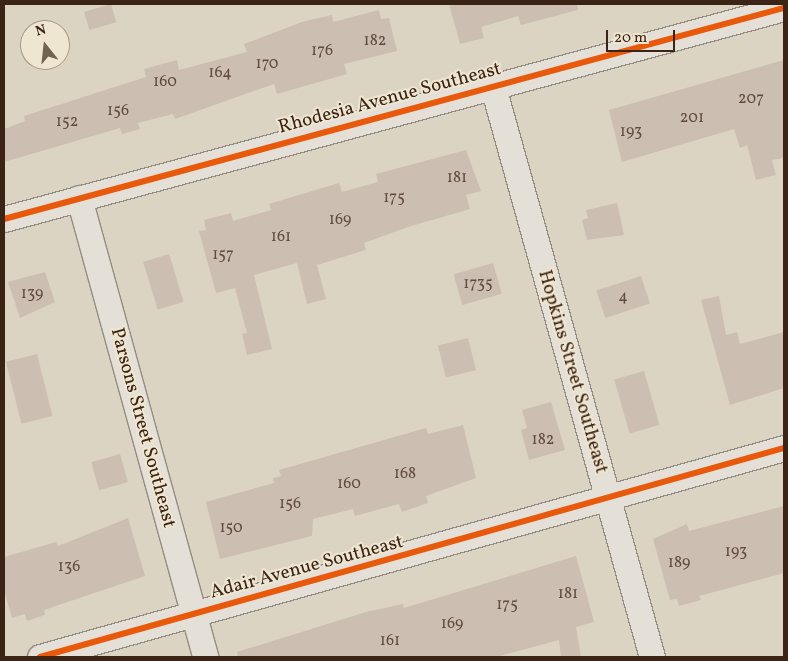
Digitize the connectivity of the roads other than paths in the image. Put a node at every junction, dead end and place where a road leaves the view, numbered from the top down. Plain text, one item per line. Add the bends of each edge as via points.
1 (784, 8) edge
2 (493, 87) junction
3 (79, 198) junction
4 (4, 219) edge
5 (784, 448) edge
6 (608, 500) junction
7 (194, 615) junction
8 (40, 657) edge
9 (205, 657) edge
10 (652, 657) edge

1 - 2 street, Rhodesia Avenue Southeast
2 - 3 street, Rhodesia Avenue Southeast
2 - 6 street, Hopkins Street Southeast
3 - 4 street, Rhodesia Avenue Southeast
3 - 7 street, Parsons Street Southeast
5 - 6 street, Adair Avenue Southeast
6 - 7 street, Adair Avenue Southeast
6 - 10 street, Hopkins Street Southeast
7 - 8 street, Adair Avenue Southeast
7 - 9 street, Parsons Street Southeast

